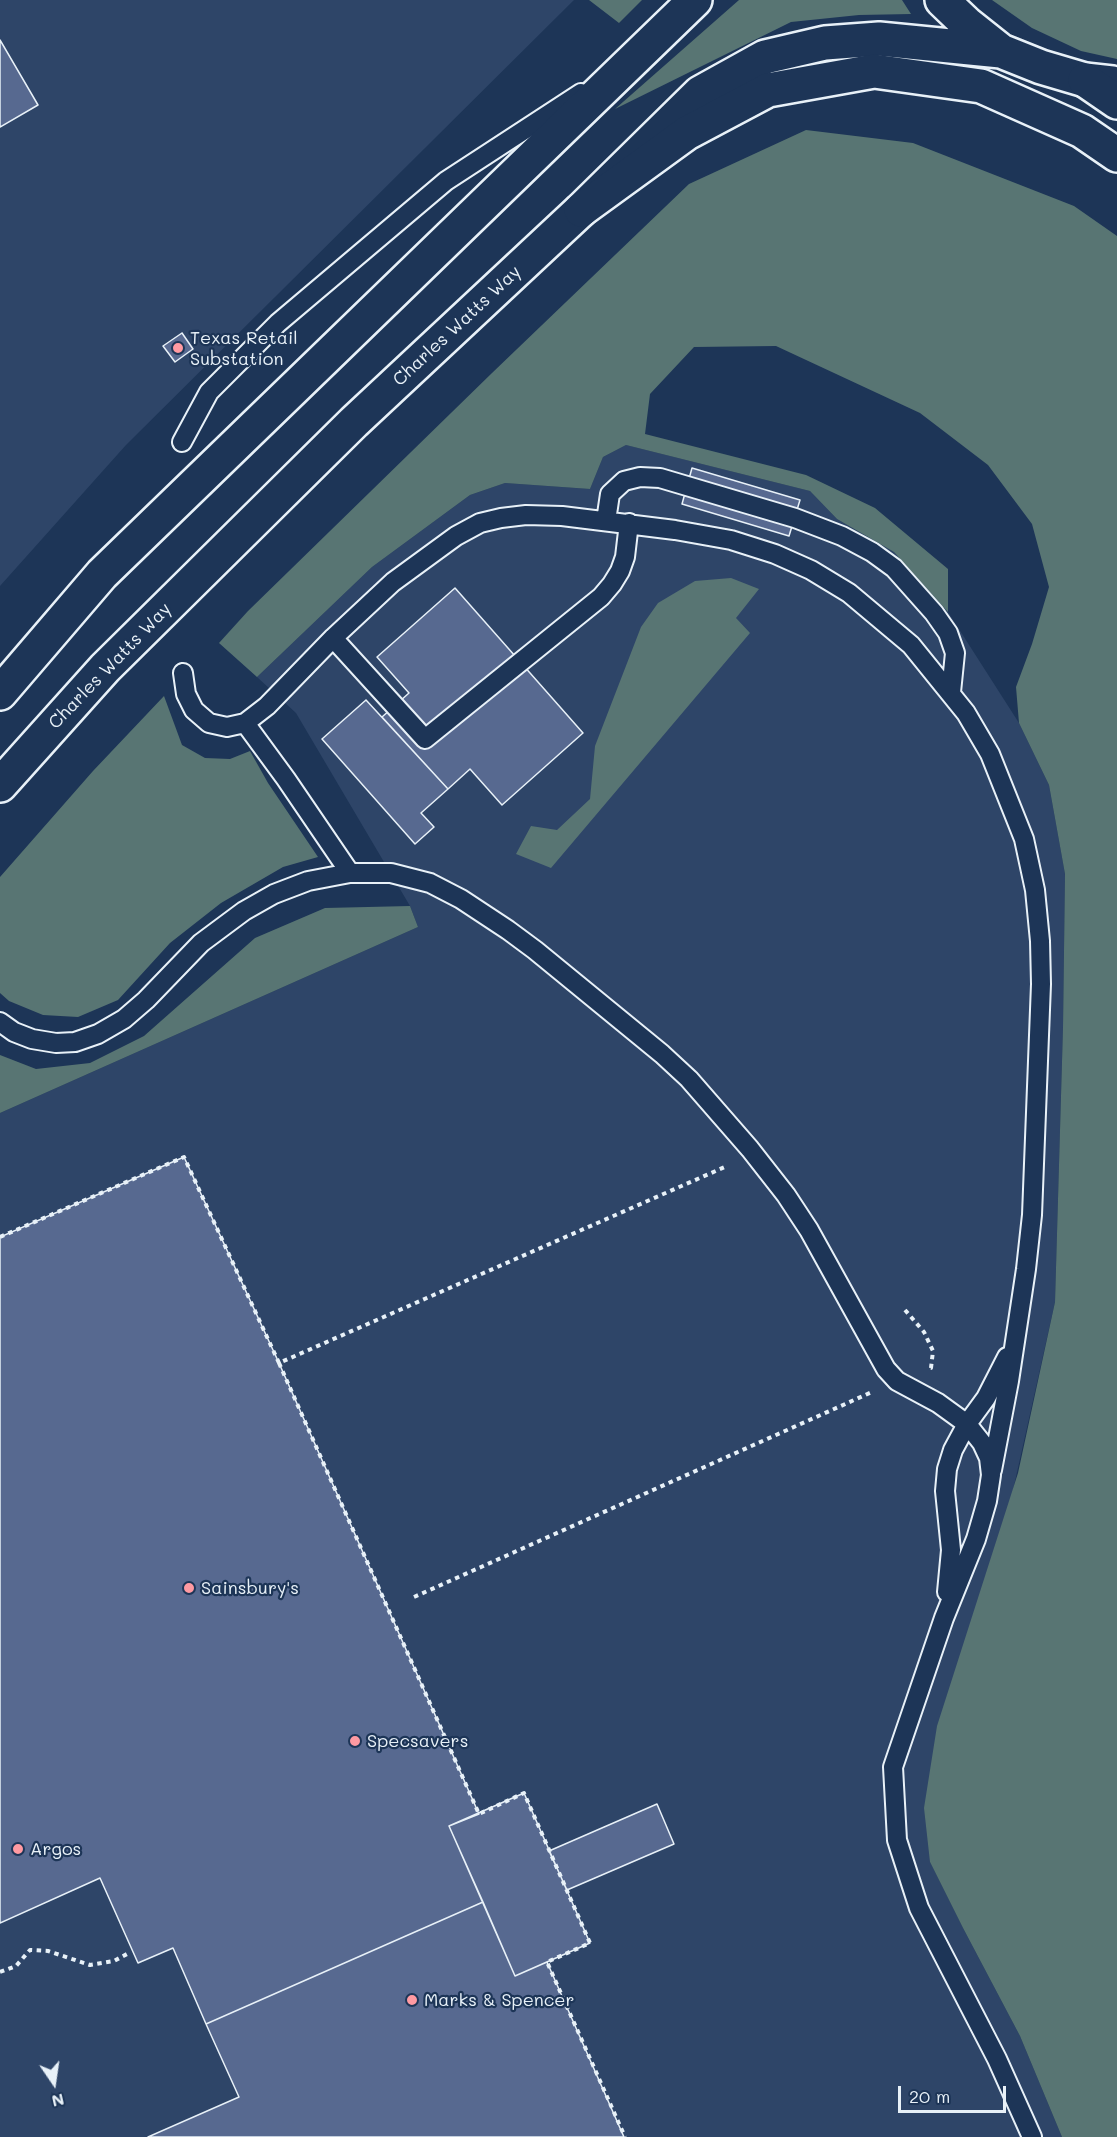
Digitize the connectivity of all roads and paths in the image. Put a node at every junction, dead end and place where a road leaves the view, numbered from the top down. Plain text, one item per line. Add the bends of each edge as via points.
1 (695, 0) edge
2 (942, 0) edge
3 (1001, 51) junction
4 (638, 56) junction
5 (1085, 80) junction
6 (1117, 84) edge
7 (1117, 102) edge
8 (1117, 155) edge
9 (581, 210) junction
10 (182, 442) dead end
11 (606, 521) junction
12 (629, 523) junction
13 (333, 638) junction
14 (183, 673) dead end
15 (2, 689) edge
16 (951, 692) junction
17 (245, 723) junction
18 (0, 785) edge
19 (350, 873) junction
20 (0, 1022) edge
21 (750, 1149) junction
22 (0, 1237) edge
23 (1021, 1304) junction
24 (905, 1310) dead end
25 (279, 1363) junction
26 (897, 1381) junction
27 (967, 1424) junction
28 (992, 1475) junction
29 (414, 1598) dead end
30 (944, 1618) junction
31 (127, 1954) dead end
32 (0, 1972) edge
33 (625, 2137) edge
34 (1032, 2137) edge

1 - 4 main road
2 - 3 main road
3 - 5 main road
3 - 9 main road, Charles Watts Way via 879,39 825,43 765,57 700,93
4 - 10 lane via 446,181 278,323 209,392
4 - 15 main road via 102,574
5 - 6 main road
5 - 7 main road
8 - 9 main road via 1082,131 981,86 874,71 768,90 687,133
9 - 18 main road, Charles Watts Way via 354,422 105,668
11 - 12 lane
11 - 13 lane via 526,515 480,523 393,582
11 - 16 lane via 610,494 624,481 660,478 842,536 894,568 948,633 955,653
12 - 13 lane via 620,571 601,597 425,739
12 - 16 lane via 731,540 811,570 884,621 911,645
13 - 17 lane via 267,706
14 - 17 lane via 186,694 194,710 209,723 227,727
16 - 23 lane via 990,754 1007,793 1024,839 1035,890 1041,984 1032,1215
17 - 19 lane
19 - 20 lane via 308,881 244,911 201,943 124,1019 98,1034 75,1042 56,1043 32,1039
19 - 21 lane via 391,873 430,883 508,930 662,1054
21 - 25 path via 726,1167
21 - 26 lane via 809,1230 877,1355
22 - 25 path via 184,1157
23 - 27 lane via 1010,1350 986,1398
23 - 28 lane
24 - 26 path via 924,1332 933,1351 931,1368
25 - 33 path via 479,1814 524,1793 590,1943 547,1962
26 - 27 lane
26 - 29 path
27 - 28 lane via 989,1458
27 - 30 lane via 947,1469 945,1491 951,1550
28 - 30 lane via 975,1539
30 - 34 lane via 893,1767 897,1840 920,1908
31 - 32 path via 114,1961 90,1965 48,1951 30,1950 16,1966

